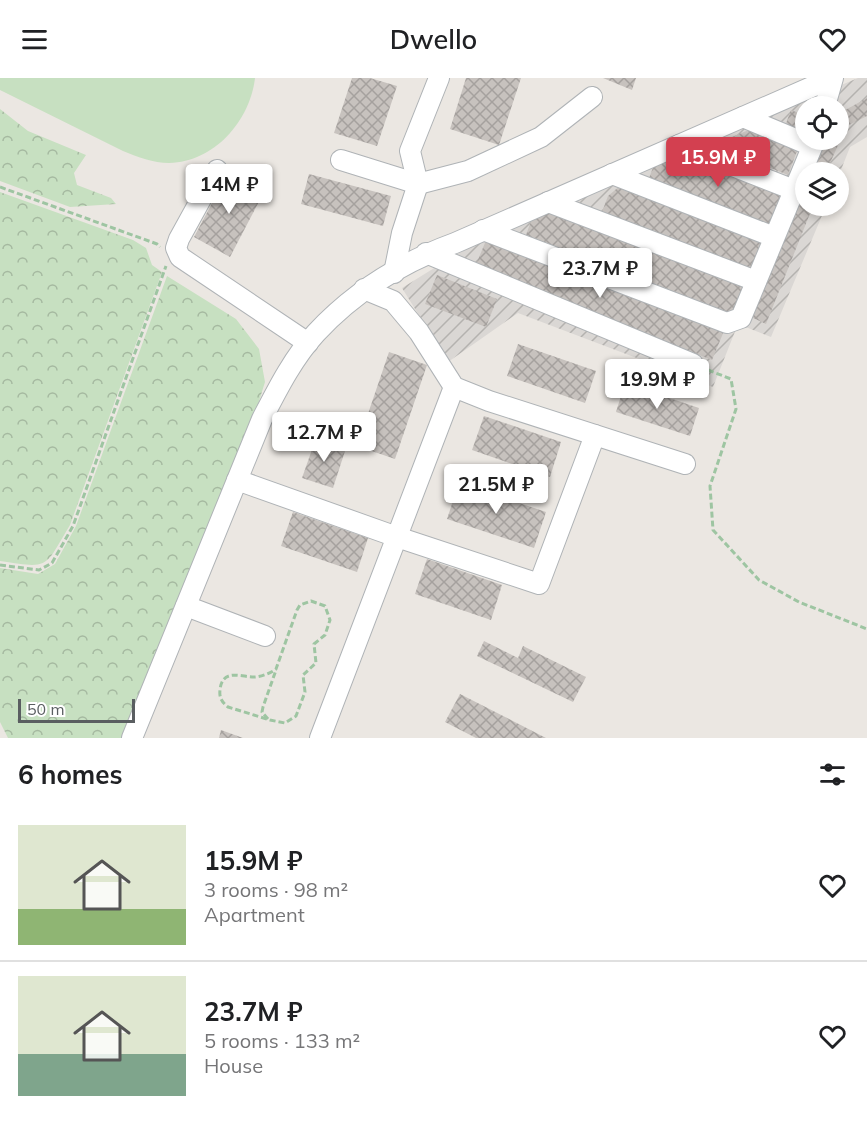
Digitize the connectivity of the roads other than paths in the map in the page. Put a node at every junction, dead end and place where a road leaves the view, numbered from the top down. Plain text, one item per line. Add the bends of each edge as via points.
1 (439, 78) edge
2 (832, 78) edge
3 (828, 96) edge
4 (592, 97) dead end
5 (743, 117) junction
6 (795, 136) edge
7 (679, 145) junction
8 (810, 150) edge
9 (341, 160) dead end
10 (217, 170) dead end
11 (612, 174) junction
12 (418, 184) junction
13 (794, 190) junction
14 (548, 202) junction
15 (483, 230) junction
16 (774, 237) junction
17 (426, 254) junction
18 (394, 273) junction
19 (756, 281) junction
20 (364, 289) junction
21 (308, 343) junction
22 (693, 364) road end
23 (454, 387) junction
24 (595, 435) junction
25 (685, 464) dead end
26 (237, 480) junction
27 (397, 537) junction
28 (186, 606) junction
29 (264, 636) dead end
30 (132, 738) edge
31 (320, 738) edge

1 - 12 street via 410,151
2 - 3 street
2 - 5 street
4 - 12 street via 541,137 468,171
5 - 6 street
5 - 7 street
7 - 11 street
7 - 13 street
8 - 13 street
9 - 12 street
10 - 21 street via 179,239 176,248 180,257
11 - 14 street
11 - 16 street
12 - 18 street
13 - 16 street
14 - 15 street
14 - 19 street
15 - 17 street
15 - 19 street via 728,323 741,318
16 - 19 street
17 - 18 street
17 - 22 street
18 - 20 street
20 - 21 street
20 - 23 street via 393,301 419,332
21 - 26 street via 262,419
23 - 24 street
23 - 27 street
24 - 25 street
24 - 27 street via 539,584
26 - 27 street
26 - 28 street
27 - 31 street
28 - 29 street
28 - 30 street

